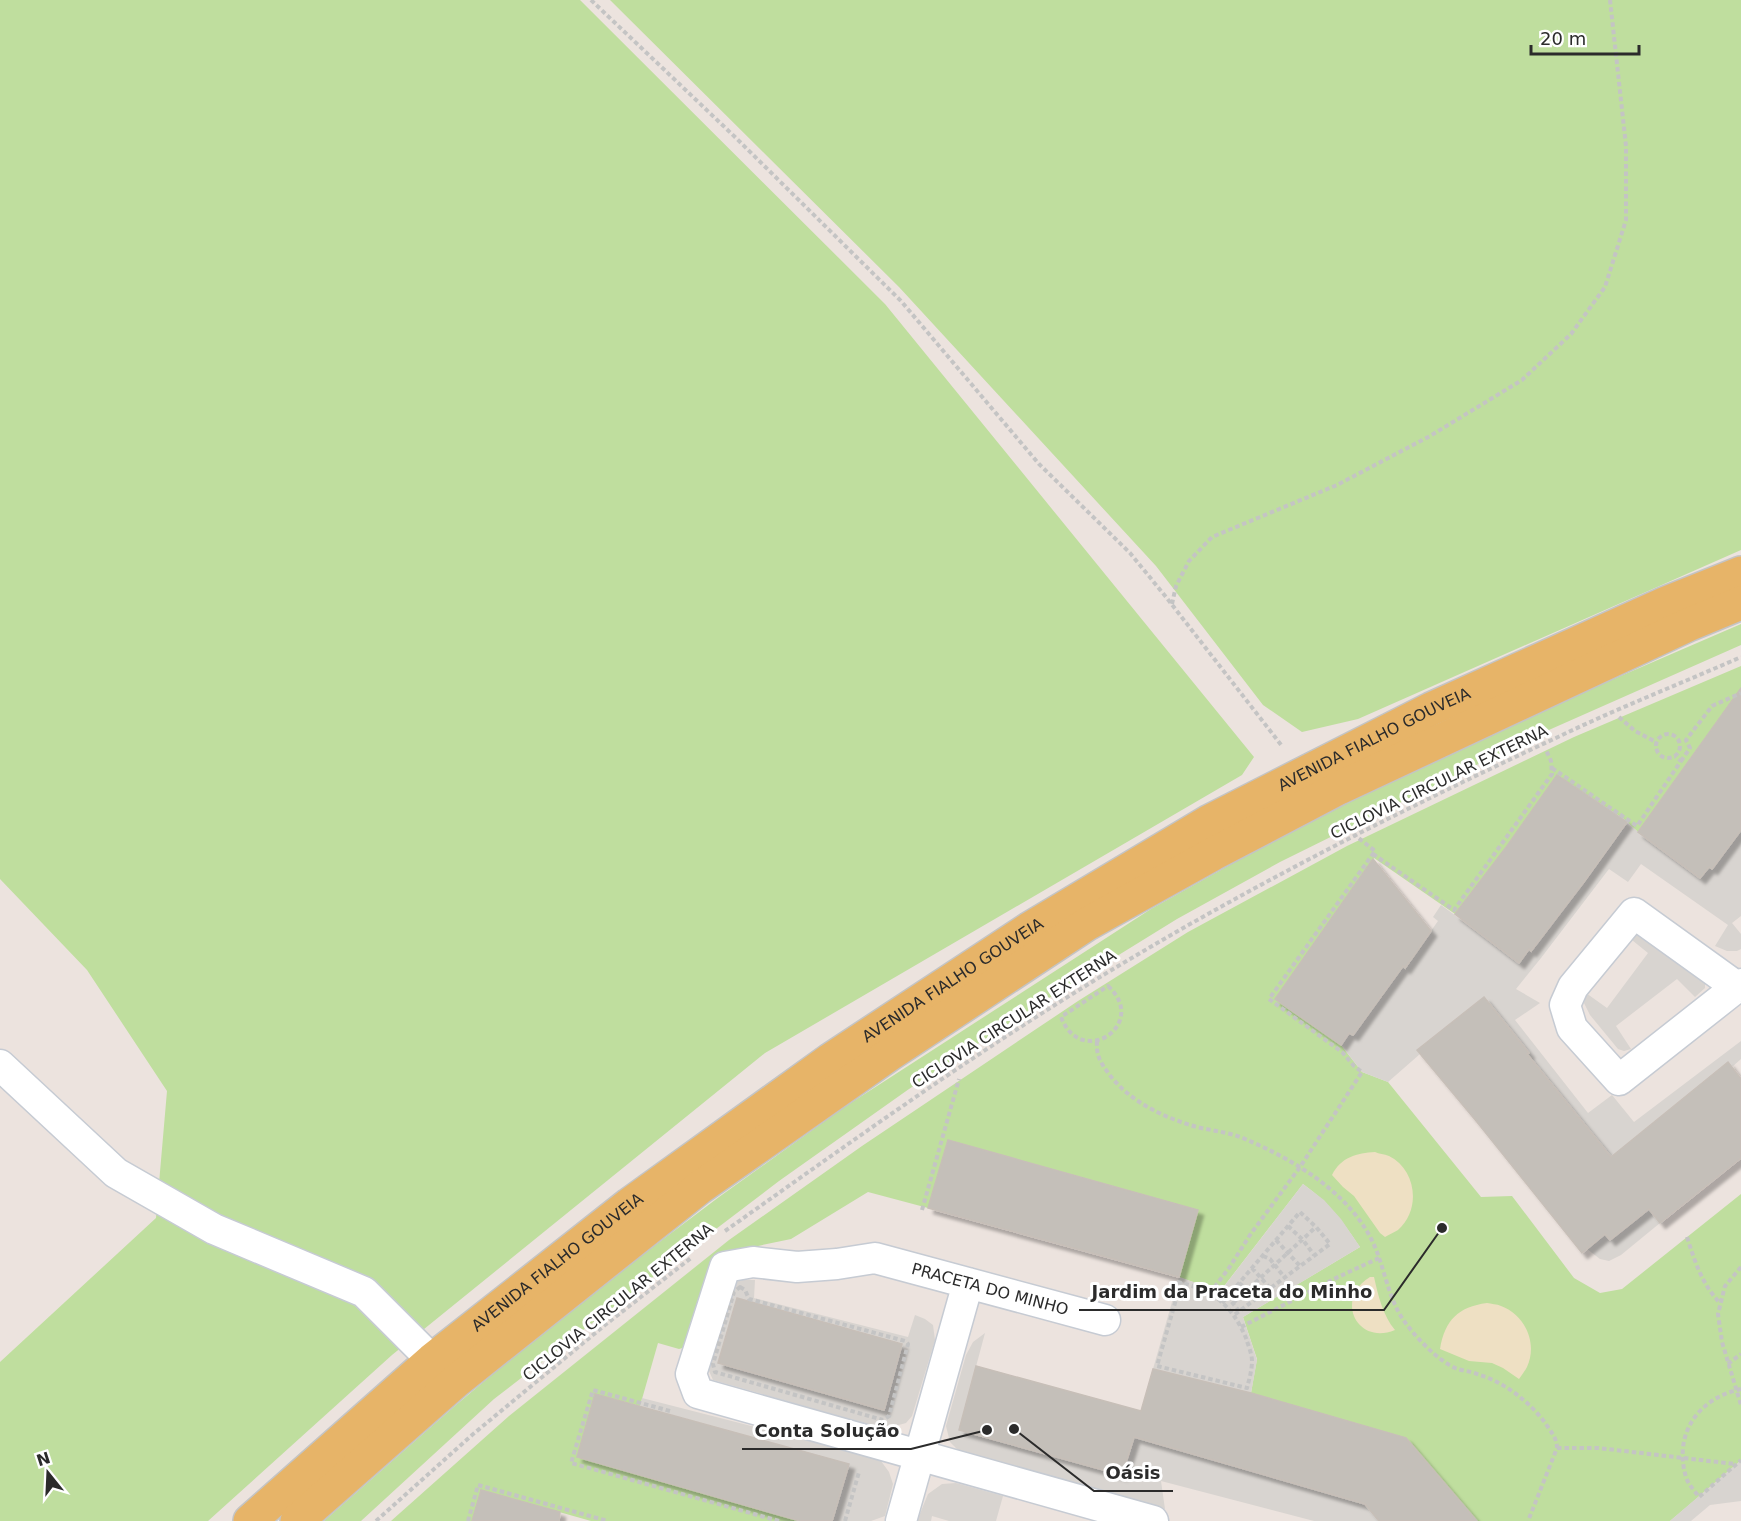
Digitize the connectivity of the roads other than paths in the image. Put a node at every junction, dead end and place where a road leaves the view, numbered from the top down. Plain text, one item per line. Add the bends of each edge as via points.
1 (1741, 573) edge
2 (1741, 603) edge
3 (1739, 986) edge
4 (0, 1065) edge
5 (968, 1283) junction
6 (1105, 1320) dead end
7 (432, 1360) junction
8 (920, 1455) junction
9 (250, 1521) edge
10 (297, 1521) edge
11 (901, 1521) edge
12 (1153, 1521) edge

1 - 7 main road, AVENIDA FIALHO GOUVEIA via 1431,709 1210,821 1029,929 830,1060 630,1204
2 - 10 main road, AVENIDA FIALHO GOUVEIA via 1339,788 1088,924 890,1054 699,1188 454,1382
3 - 3 street via 1619,1080 1572,1028 1565,1005 1572,987 1634,913
4 - 7 street via 116,1173 213,1229 364,1292
5 - 6 street, PRACETA DO MINHO
5 - 8 street
5 - 8 street, PRACETA DO MINHO via 875,1258 797,1267 753,1262 725,1267 691,1374 698,1393
7 - 9 main road, AVENIDA FIALHO GOUVEIA
8 - 11 street
8 - 12 street

